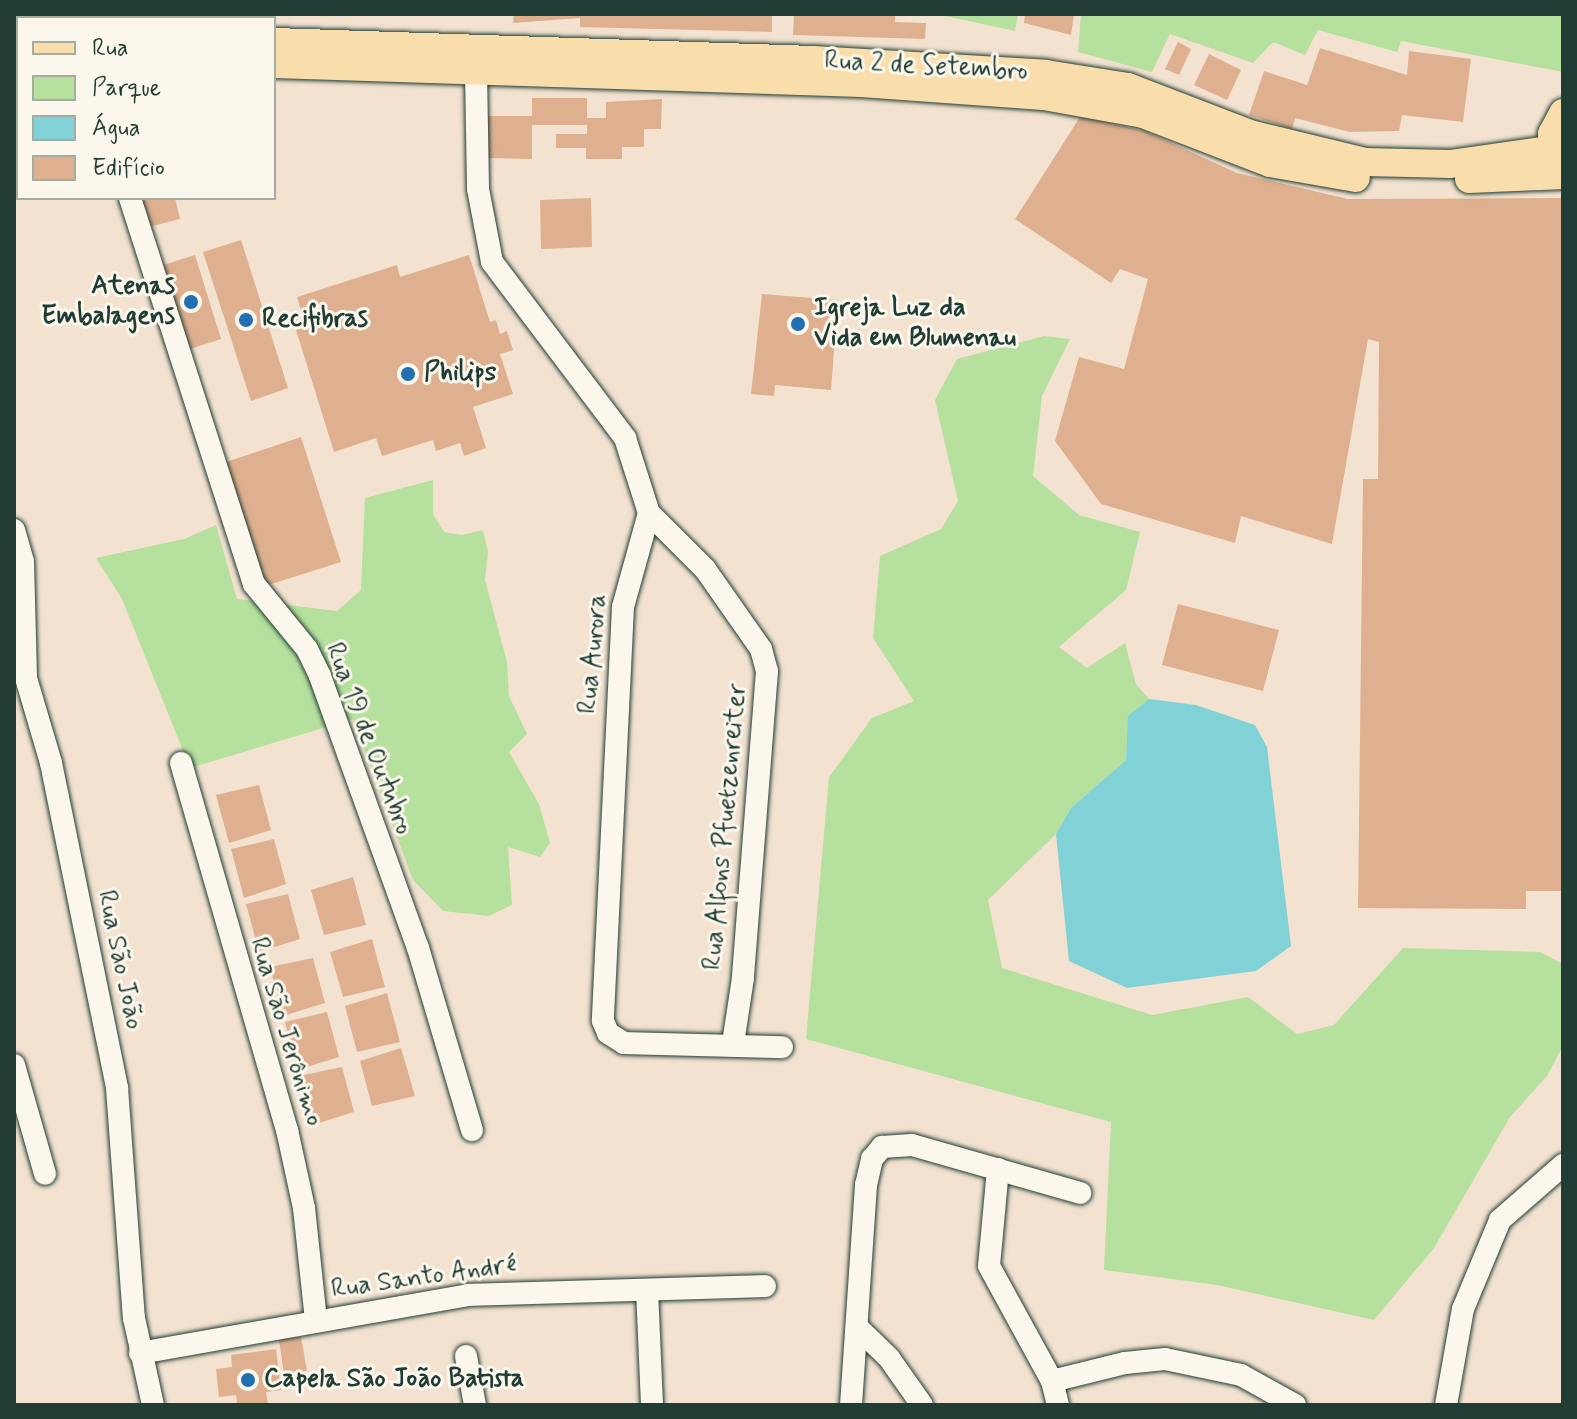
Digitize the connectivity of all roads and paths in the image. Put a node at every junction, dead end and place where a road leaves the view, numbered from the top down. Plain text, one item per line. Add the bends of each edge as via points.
1 (276, 42) edge
2 (276, 64) edge
3 (476, 72) junction
4 (1563, 113) edge
5 (1560, 161) edge
6 (131, 200) edge
7 (649, 513) junction
8 (14, 530) edge
9 (19, 563) edge
10 (181, 763) dead end
11 (733, 1043) junction
12 (782, 1047) dead end
13 (14, 1065) edge
14 (472, 1130) dead end
15 (1563, 1165) edge
16 (998, 1169) junction
17 (45, 1174) dead end
18 (1080, 1193) dead end
19 (765, 1286) dead end
20 (647, 1290) junction
21 (316, 1321) junction
22 (859, 1329) junction
23 (140, 1353) junction
24 (466, 1356) dead end
25 (1052, 1381) junction
26 (153, 1405) edge
27 (475, 1405) edge
28 (652, 1405) edge
29 (851, 1405) edge
30 (922, 1405) edge
31 (1058, 1405) edge
32 (1295, 1405) edge
33 (1446, 1405) edge

1 - 5 main road, Rua 2 de Setembro via 813,60 1046,74 1128,87 1250,134 1365,162
2 - 3 main road, Rua 2 de Setembro
3 - 5 main road, Rua 2 de Setembro via 861,83 1044,96 1143,114 1242,154 1323,174 1433,180
3 - 7 street via 478,189 492,262 625,438
4 - 5 main road via 1552,134
6 - 14 street, Rua 19 de Outubro via 254,584 307,649 320,676 418,948
7 - 11 street, Rua Alfons Pfuetzenreiter via 705,569 761,649 767,671 743,978
7 - 11 street, Rua Aurora via 623,607 603,1021 608,1033 624,1043
8 - 9 street, Rua São João
9 - 23 street, Rua São João via 26,678 51,763 117,1088
10 - 21 street, Rua São Jerônimo via 287,1130 308,1236
11 - 12 street
13 - 17 street
15 - 33 street via 1500,1220 1463,1309
16 - 18 street
16 - 22 street via 912,1145 882,1147 872,1159 866,1185
16 - 25 street via 989,1266
19 - 20 street, Rua Santo André
20 - 21 street, Rua Santo André via 468,1295
20 - 28 street
21 - 23 street, Rua Santo André
22 - 29 street
22 - 30 street via 889,1358
23 - 26 street, Rua São João
24 - 27 street
25 - 31 street
25 - 32 street via 1165,1359 1241,1375

